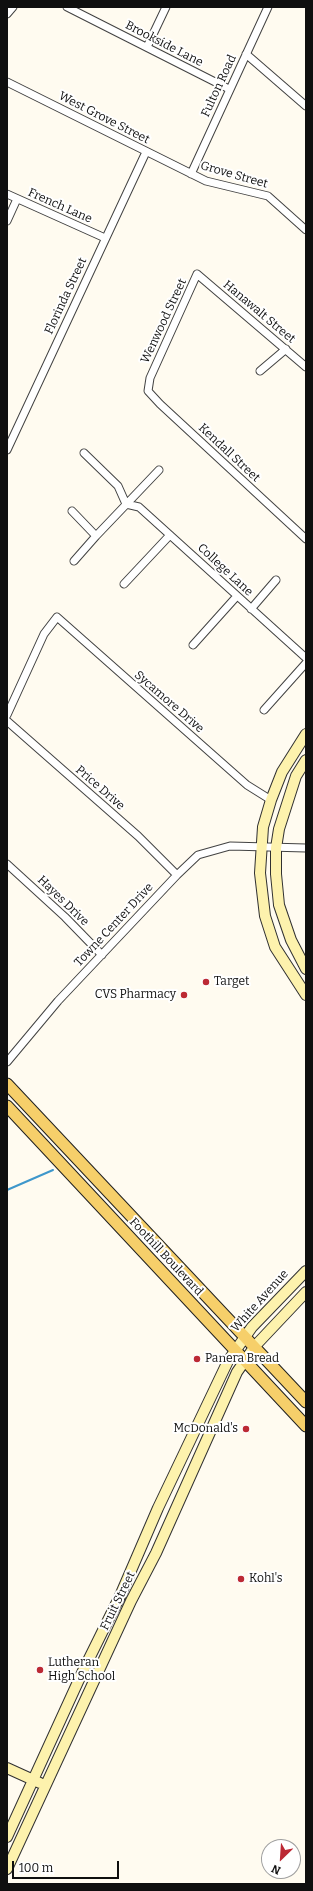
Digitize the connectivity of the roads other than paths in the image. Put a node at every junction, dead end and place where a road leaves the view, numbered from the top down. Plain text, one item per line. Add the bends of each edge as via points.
1 (13, 7) edge
2 (67, 7) edge
3 (166, 7) edge
4 (268, 7) edge
5 (7, 14) edge
6 (147, 47) junction
7 (246, 54) junction
8 (7, 82) edge
9 (229, 89) junction
10 (306, 106) edge
11 (146, 152) junction
12 (191, 174) junction
13 (7, 194) edge
14 (17, 199) junction
15 (7, 220) edge
16 (306, 230) edge
17 (105, 238) junction
18 (197, 274) joint
19 (286, 349) junction
20 (306, 367) edge
21 (260, 371) dead end
22 (150, 378) joint
23 (7, 450) edge
24 (84, 453) dead end
25 (159, 470) dead end
26 (126, 504) junction
27 (72, 511) dead end
28 (170, 535) junction
29 (96, 536) junction
30 (306, 539) edge
31 (74, 561) dead end
32 (276, 580) dead end
33 (124, 584) dead end
34 (237, 596) junction
35 (251, 609) junction
36 (193, 645) dead end
37 (306, 658) edge
38 (306, 663) edge
39 (264, 710) dead end
40 (7, 715) edge
41 (7, 720) edge
42 (306, 734) edge
43 (306, 760) edge
44 (270, 800) junction
45 (262, 848) junction
46 (276, 848) junction
47 (306, 848) edge
48 (7, 864) edge
49 (177, 875) junction
50 (102, 955) junction
51 (306, 969) edge
52 (306, 995) edge
53 (7, 1062) edge
54 (7, 1084) edge
55 (7, 1106) edge
56 (306, 1271) edge
57 (306, 1292) edge
58 (245, 1336) junction
59 (255, 1346) junction
60 (235, 1350) junction
61 (245, 1360) junction
62 (306, 1402) edge
63 (306, 1426) edge
64 (7, 1768) edge
65 (34, 1780) junction
66 (45, 1786) junction
67 (7, 1837) edge
68 (7, 1869) edge

1 - 5 street
2 - 6 street, Brookside Lane
3 - 6 street
4 - 7 street, Fulton Road
6 - 9 street, Brookside Lane
7 - 9 street, Fulton Road
7 - 10 street
8 - 11 street, West Grove Street
9 - 12 street, Fulton Road
11 - 12 street, West Grove Street
11 - 17 street, Florinda Street
12 - 16 street, Grove Street via 206,181 268,196
13 - 14 street, French Lane
14 - 15 street
14 - 17 street, French Lane
17 - 23 street, Florinda Street
18 - 19 street, Hanawalt Street
18 - 22 street, Wenwood Street
19 - 20 street, Hanawalt Street
19 - 21 street
22 - 30 street, Kendall Street via 148,391 160,404
24 - 26 street via 118,486
25 - 26 street
26 - 28 street, College Lane via 139,508
26 - 29 street
27 - 29 street
28 - 33 street
28 - 34 street, College Lane
29 - 31 street
32 - 35 street
34 - 35 street, College Lane
34 - 36 street
35 - 37 street, College Lane
38 - 39 street
40 - 44 street, Sycamore Drive via 44,634 57,617 247,785
41 - 49 street, Price Drive via 138,836
42 - 44 main road via 282,772
43 - 46 main road via 296,776 285,806
44 - 45 main road via 263,827
45 - 46 street, Towne Center Drive
45 - 49 street, Towne Center Drive via 230,846 198,855
45 - 52 main road via 260,873 265,916 275,946
46 - 47 street, Towne Center Drive
46 - 51 main road via 279,905 291,940
48 - 50 street, Hayes Drive
49 - 50 street, Towne Center Drive
50 - 53 street, Towne Center Drive via 49,1011
54 - 58 main road, Foothill Boulevard
55 - 60 main road, Foothill Boulevard
56 - 58 main road, White Avenue
57 - 59 main road
58 - 59 main road, Foothill Boulevard
58 - 60 main road, White Avenue
59 - 61 main road, Fruit Street
59 - 62 main road, Foothill Boulevard
60 - 61 main road, Foothill Boulevard
60 - 65 main road, Fruit Street via 161,1502
61 - 63 main road, Foothill Boulevard
61 - 66 main road, Fruit Street via 237,1372 159,1546
64 - 65 main road
65 - 66 main road
65 - 67 main road, Fruit Street
66 - 68 main road, Fruit Street

